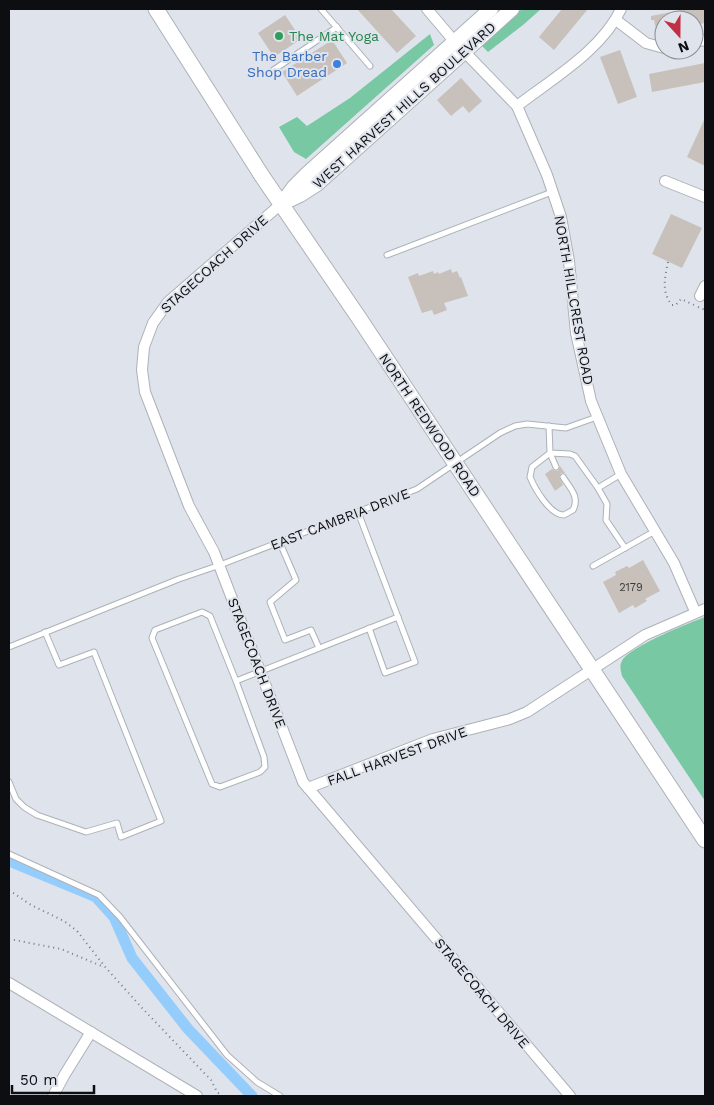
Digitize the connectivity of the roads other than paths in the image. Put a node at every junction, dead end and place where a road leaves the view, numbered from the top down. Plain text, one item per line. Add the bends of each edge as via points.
1 (156, 9) edge
2 (322, 9) edge
3 (427, 9) edge
4 (491, 9) edge
5 (512, 9) edge
6 (621, 9) edge
7 (616, 20) junction
8 (337, 27) junction
9 (454, 41) junction
10 (654, 45) edge
11 (464, 52) junction
12 (370, 66) dead end
13 (269, 74) dead end
14 (517, 106) junction
15 (665, 181) dead end
16 (552, 192) junction
17 (705, 197) edge
18 (281, 204) junction
19 (387, 254) dead end
20 (705, 286) edge
21 (700, 296) dead end
22 (598, 417) junction
23 (549, 426) junction
24 (550, 453) junction
25 (456, 464) junction
26 (556, 467) dead end
27 (621, 474) junction
28 (562, 478) dead end
29 (598, 488) junction
30 (358, 512) junction
31 (655, 531) junction
32 (280, 543) junction
33 (625, 548) junction
34 (220, 565) junction
35 (593, 566) dead end
36 (705, 608) edge
37 (694, 609) dead end
38 (398, 617) junction
39 (370, 628) junction
40 (45, 632) junction
41 (9, 646) edge
42 (319, 648) junction
43 (592, 669) junction
44 (260, 671) junction
45 (236, 681) junction
46 (9, 782) edge
47 (308, 788) junction
48 (705, 840) edge
49 (9, 854) edge
50 (9, 983) edge
51 (91, 1032) junction
52 (54, 1096) edge
53 (197, 1096) edge
54 (280, 1096) edge
55 (570, 1096) edge

1 - 18 main road, NORTH REDWOOD ROAD
2 - 8 lane
3 - 9 street, NORTH HILLCREST ROAD
4 - 9 street, WEST HARVEST HILLS BOULEVARD
5 - 11 street, WEST HARVEST HILLS BOULEVARD
6 - 7 street
7 - 10 street via 646,43
7 - 14 street via 583,56
8 - 12 lane
8 - 13 lane
9 - 11 street, NORTH HILLCREST ROAD
9 - 18 street, WEST HARVEST HILLS BOULEVARD via 301,180
11 - 14 street, NORTH HILLCREST ROAD
11 - 18 street, WEST HARVEST HILLS BOULEVARD via 317,184
14 - 16 street, NORTH HILLCREST ROAD
15 - 17 street
16 - 19 lane
16 - 22 street, NORTH HILLCREST ROAD via 561,217 567,252 576,333 591,401
18 - 25 main road, NORTH REDWOOD ROAD
18 - 34 street, STAGECOACH DRIVE via 168,302 153,323 143,353 143,381 148,403 188,506
20 - 21 street
22 - 23 lane, EAST CAMBRIA DRIVE via 566,428
22 - 27 street, NORTH HILLCREST ROAD
23 - 24 lane
23 - 25 lane, EAST CAMBRIA DRIVE via 516,426 500,433
24 - 26 lane
24 - 28 lane via 532,467 530,477 550,509 564,515 574,510 577,501
24 - 29 lane via 576,456
25 - 30 lane, EAST CAMBRIA DRIVE via 417,490
25 - 43 main road, NORTH REDWOOD ROAD
27 - 29 lane
27 - 31 street, NORTH HILLCREST ROAD
29 - 33 lane via 607,504 606,520
30 - 32 lane, EAST CAMBRIA DRIVE
30 - 38 lane
31 - 33 lane
31 - 37 street, NORTH HILLCREST ROAD via 674,563
32 - 34 lane, EAST CAMBRIA DRIVE
32 - 42 lane via 296,580 270,602 285,640 311,630
33 - 35 lane
34 - 40 lane, EAST CAMBRIA DRIVE
34 - 44 street, STAGECOACH DRIVE
36 - 43 street, FALL HARVEST DRIVE via 645,635
38 - 39 lane
38 - 39 lane via 415,662 408,665 385,673
39 - 42 lane
40 - 41 lane, EAST CAMBRIA DRIVE
40 - 46 lane via 59,665 94,652 162,821 121,836 116,823 86,832 37,815 24,807
42 - 44 lane
43 - 47 street, FALL HARVEST DRIVE via 518,716 433,739
43 - 48 main road, NORTH REDWOOD ROAD
44 - 45 lane
44 - 47 street, STAGECOACH DRIVE via 301,778
45 - 45 lane via 265,767 260,772 220,787 212,784 152,638 156,630 202,612 210,616
47 - 55 street, STAGECOACH DRIVE
49 - 54 lane via 99,895 120,917 228,1055 257,1082
50 - 51 street
51 - 52 street
51 - 53 street

